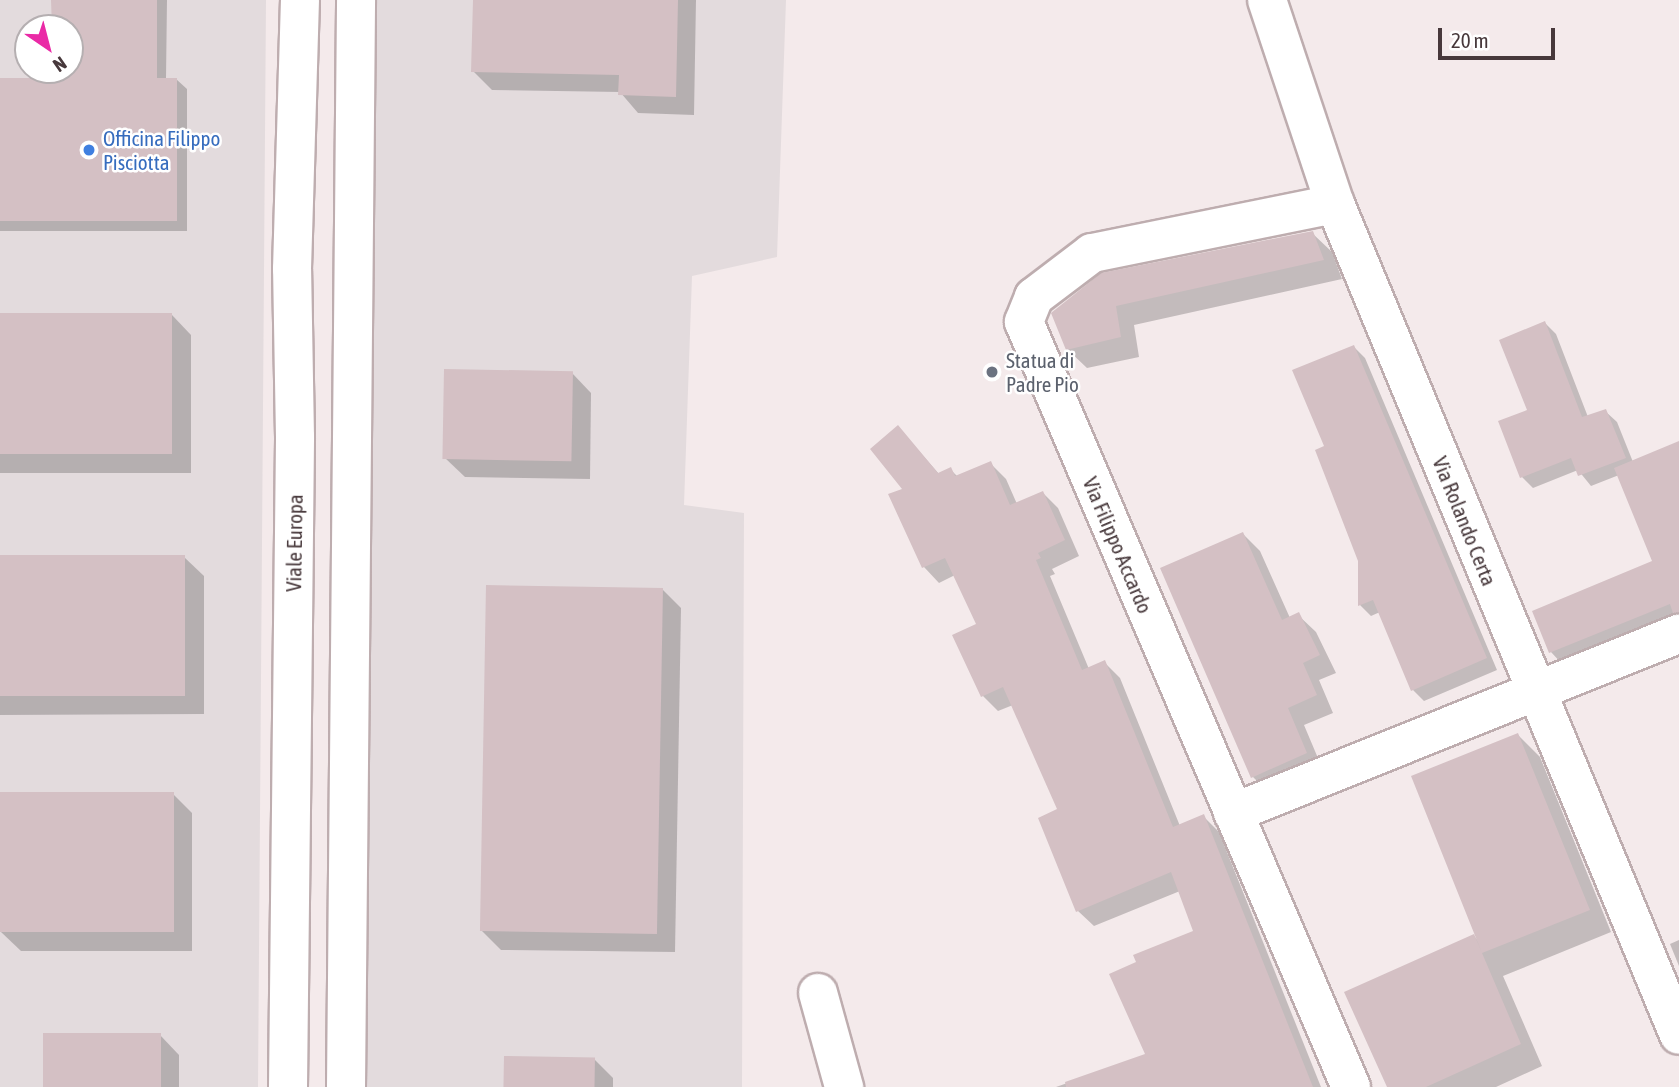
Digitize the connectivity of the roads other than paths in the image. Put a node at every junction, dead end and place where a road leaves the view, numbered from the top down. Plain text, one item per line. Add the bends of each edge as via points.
1 (300, 0) edge
2 (356, 0) edge
3 (1268, 0) edge
4 (1335, 204) junction
5 (295, 437) junction
6 (352, 440) junction
7 (1679, 634) edge
8 (1536, 691) junction
9 (1233, 813) junction
10 (818, 993) dead end
11 (1679, 1035) edge
12 (288, 1087) edge
13 (345, 1087) edge
14 (844, 1087) edge
15 (1351, 1087) edge

1 - 5 street, Viale Europa via 292,269
2 - 6 street
3 - 4 street, Via Rolando Certa
4 - 8 street, Via Rolando Certa
4 - 9 street, Via Filippo Accardo via 1092,253 1034,297 1024,322
5 - 6 street
5 - 12 street, Viale Europa
6 - 13 street
7 - 8 street
8 - 9 street
8 - 11 street, Via Rolando Certa
9 - 15 street, Via Filippo Accardo
10 - 14 street

